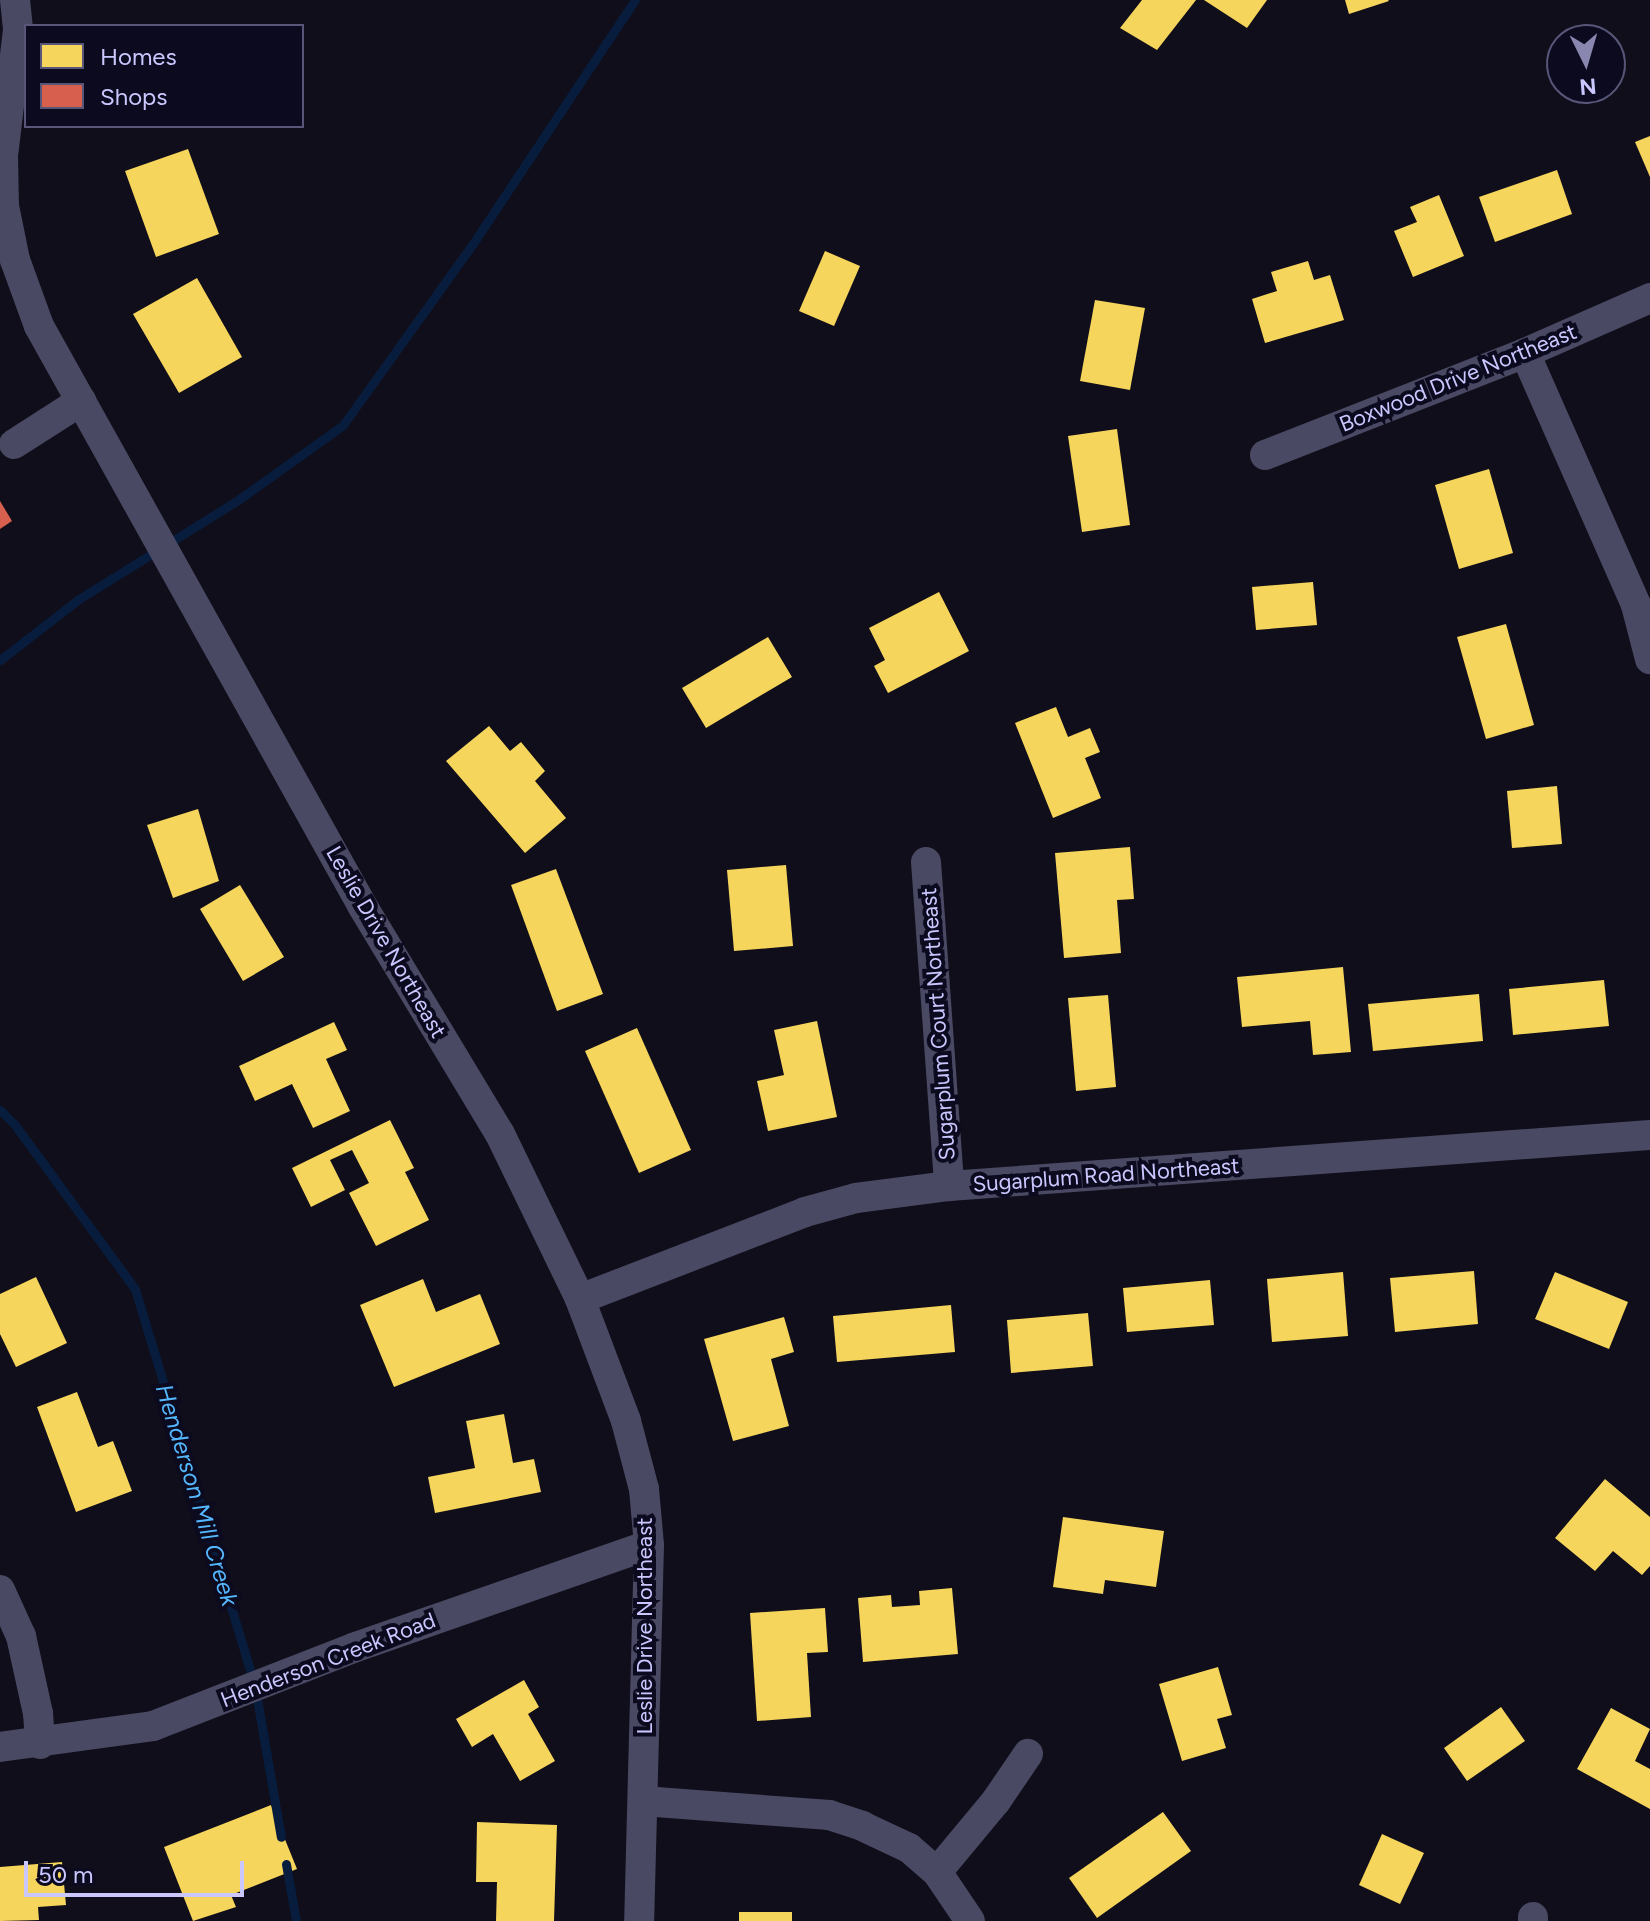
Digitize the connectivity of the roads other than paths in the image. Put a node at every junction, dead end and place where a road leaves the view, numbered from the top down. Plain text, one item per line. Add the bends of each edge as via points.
1 (15, 0) edge
2 (1650, 298) edge
3 (1525, 353) junction
4 (81, 401) junction
5 (14, 444) dead end
6 (1265, 455) dead end
7 (1650, 659) edge
8 (926, 862) dead end
9 (1650, 1135) edge
10 (949, 1186) junction
11 (580, 1299) junction
12 (649, 1545) junction
13 (0, 1590) edge
14 (40, 1744) junction
15 (0, 1747) edge
16 (1028, 1754) dead end
17 (643, 1801) junction
18 (937, 1872) junction
19 (639, 1921) edge
20 (970, 1921) edge

1 - 4 street, Leslie Drive Northeast via 18,30 3,156 4,206 15,260 39,326
2 - 3 street, Boxwood Drive Northeast
3 - 6 street, Boxwood Drive Northeast
3 - 7 street via 1636,605
4 - 5 street
4 - 11 street, Leslie Drive Northeast via 363,907 500,1134
8 - 10 street, Sugarplum Court Northeast
9 - 10 street, Sugarplum Road Northeast
10 - 11 street, Sugarplum Road Northeast via 856,1198 805,1212
11 - 12 street, Leslie Drive Northeast via 626,1421 644,1489
12 - 14 street, Henderson Creek Road via 353,1648 153,1726
12 - 17 street, Leslie Drive Northeast
13 - 14 street via 21,1636
14 - 15 street, Henderson Creek Road
16 - 18 street
17 - 18 street via 829,1815 909,1848
17 - 19 street, Leslie Drive Northeast
18 - 20 street

